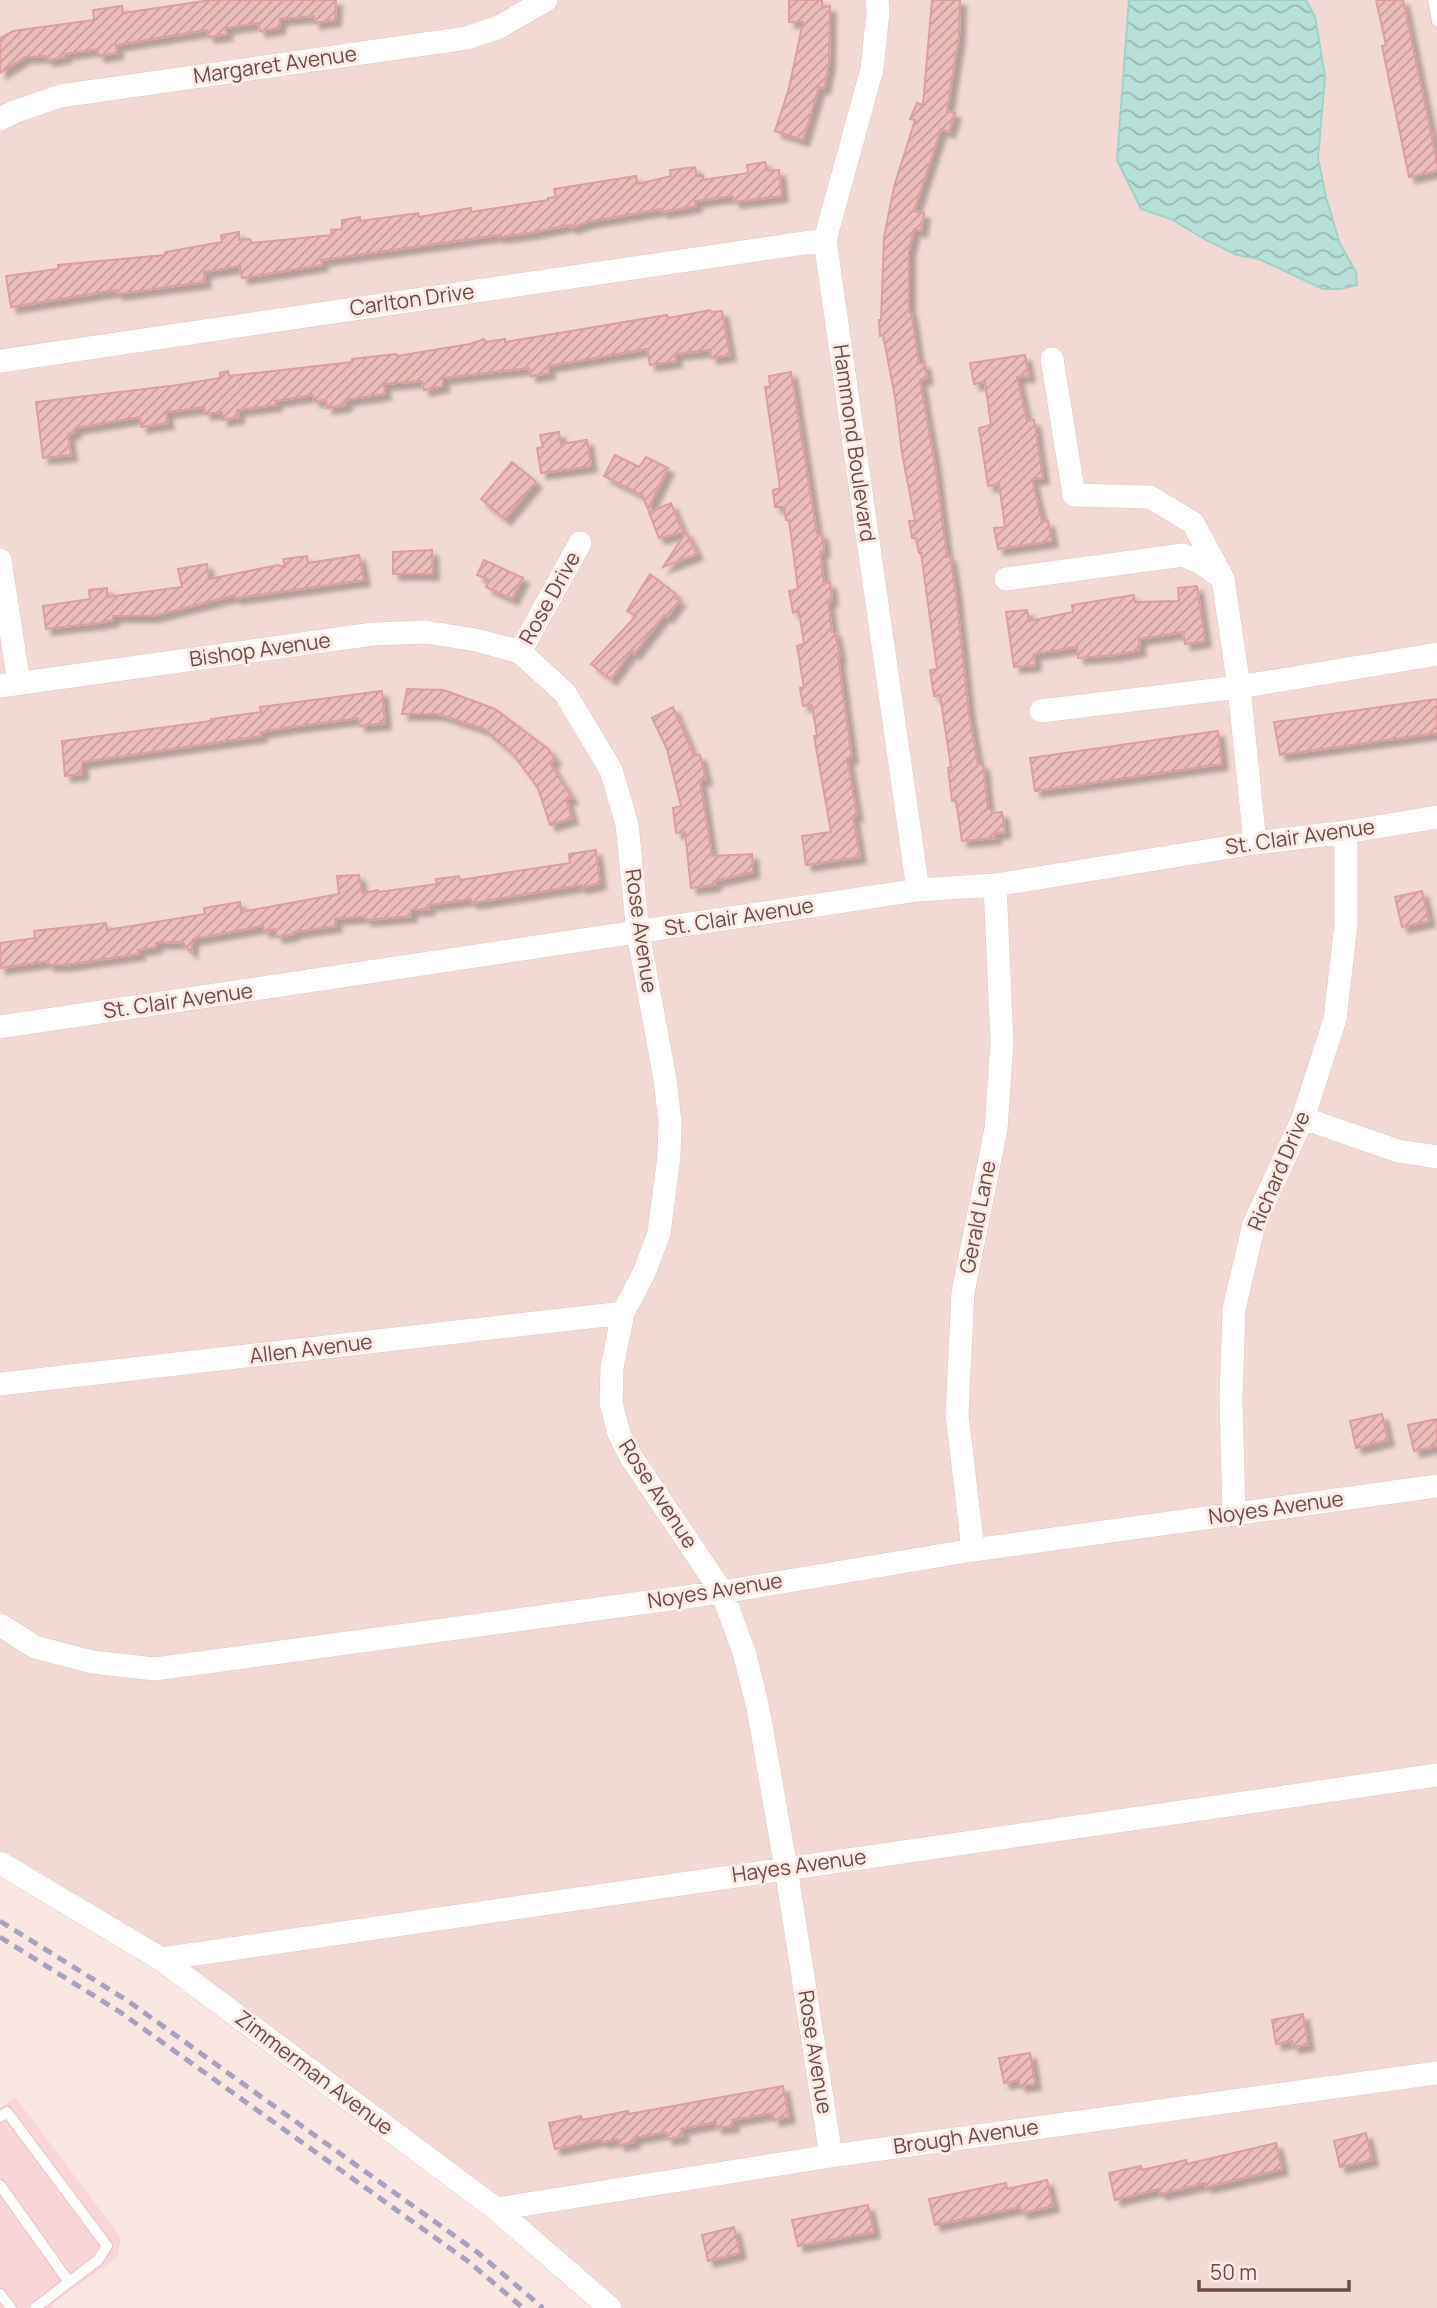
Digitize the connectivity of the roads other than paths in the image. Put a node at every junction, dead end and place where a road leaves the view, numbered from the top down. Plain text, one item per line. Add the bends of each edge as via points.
1 (546, 0) edge
2 (877, 0) edge
3 (1433, 0) edge
4 (1437, 21) edge
5 (0, 119) edge
6 (825, 240) junction
7 (1052, 359) dead end
8 (0, 361) edge
9 (580, 543) dead end
10 (0, 560) edge
11 (1006, 579) dead end
12 (1223, 579) junction
13 (520, 652) junction
14 (1437, 654) edge
15 (10, 685) edge
16 (1239, 687) junction
17 (1041, 711) dead end
18 (1437, 817) edge
19 (1346, 832) junction
20 (1255, 843) junction
21 (995, 885) junction
22 (918, 890) junction
23 (638, 933) junction
24 (0, 1027) edge
25 (1303, 1118) junction
26 (1437, 1157) edge
27 (623, 1313) junction
28 (0, 1384) edge
29 (1437, 1486) edge
30 (1234, 1514) junction
31 (973, 1550) junction
32 (722, 1592) junction
33 (0, 1625) edge
34 (1437, 1775) edge
35 (0, 1863) edge
36 (786, 1868) junction
37 (161, 1959) junction
38 (1437, 2073) edge
39 (0, 2117) edge
40 (831, 2156) junction
41 (0, 2185) edge
42 (496, 2209) junction
43 (69, 2282) junction
44 (0, 2294) edge
45 (11, 2308) edge
46 (35, 2308) edge
47 (610, 2308) edge

1 - 5 street, Margaret Avenue via 499,27 467,37 61,96
2 - 6 street, Hammond Boulevard via 872,69
3 - 4 lane
6 - 8 street, Carlton Drive
6 - 22 street, Hammond Boulevard
7 - 12 street via 1074,495 1150,497 1193,523
9 - 13 street, Rose Drive
10 - 15 street
11 - 12 street via 1183,555
12 - 16 street
13 - 15 street, Bishop Avenue via 426,632 373,634
13 - 23 street, Rose Avenue via 565,693 611,770 627,824
14 - 16 street
16 - 17 street
16 - 20 street
18 - 19 street, St. Clair Avenue
19 - 20 street, St. Clair Avenue
19 - 25 street, Richard Drive via 1346,925 1335,1019
20 - 21 street, St. Clair Avenue
21 - 22 street, St. Clair Avenue
21 - 31 street, Gerald Lane via 1001,1055 996,1129 964,1292 957,1414
22 - 23 street, St. Clair Avenue
23 - 24 street, St. Clair Avenue
23 - 27 street, Rose Avenue via 670,1122 659,1233 645,1273
25 - 26 street via 1398,1152
25 - 30 street, Richard Drive via 1254,1224 1234,1309
27 - 28 street, Allen Avenue
27 - 32 street, Rose Avenue via 612,1367 611,1403 619,1434
29 - 30 street, Noyes Avenue
30 - 31 street, Noyes Avenue
31 - 32 street, Noyes Avenue
32 - 33 street, Noyes Avenue via 155,1669 92,1662 35,1647
32 - 36 street, Rose Avenue via 758,1708
34 - 36 street, Hayes Avenue
35 - 37 street, Zimmerman Avenue
36 - 37 street, Hayes Avenue
36 - 40 street, Rose Avenue
37 - 42 street, Zimmerman Avenue
38 - 40 street, Brough Avenue
39 - 43 lane via 7,2112 107,2246 98,2260
40 - 42 street, Brough Avenue
41 - 43 lane
42 - 47 street, Zimmerman Avenue
43 - 46 lane
44 - 45 lane

